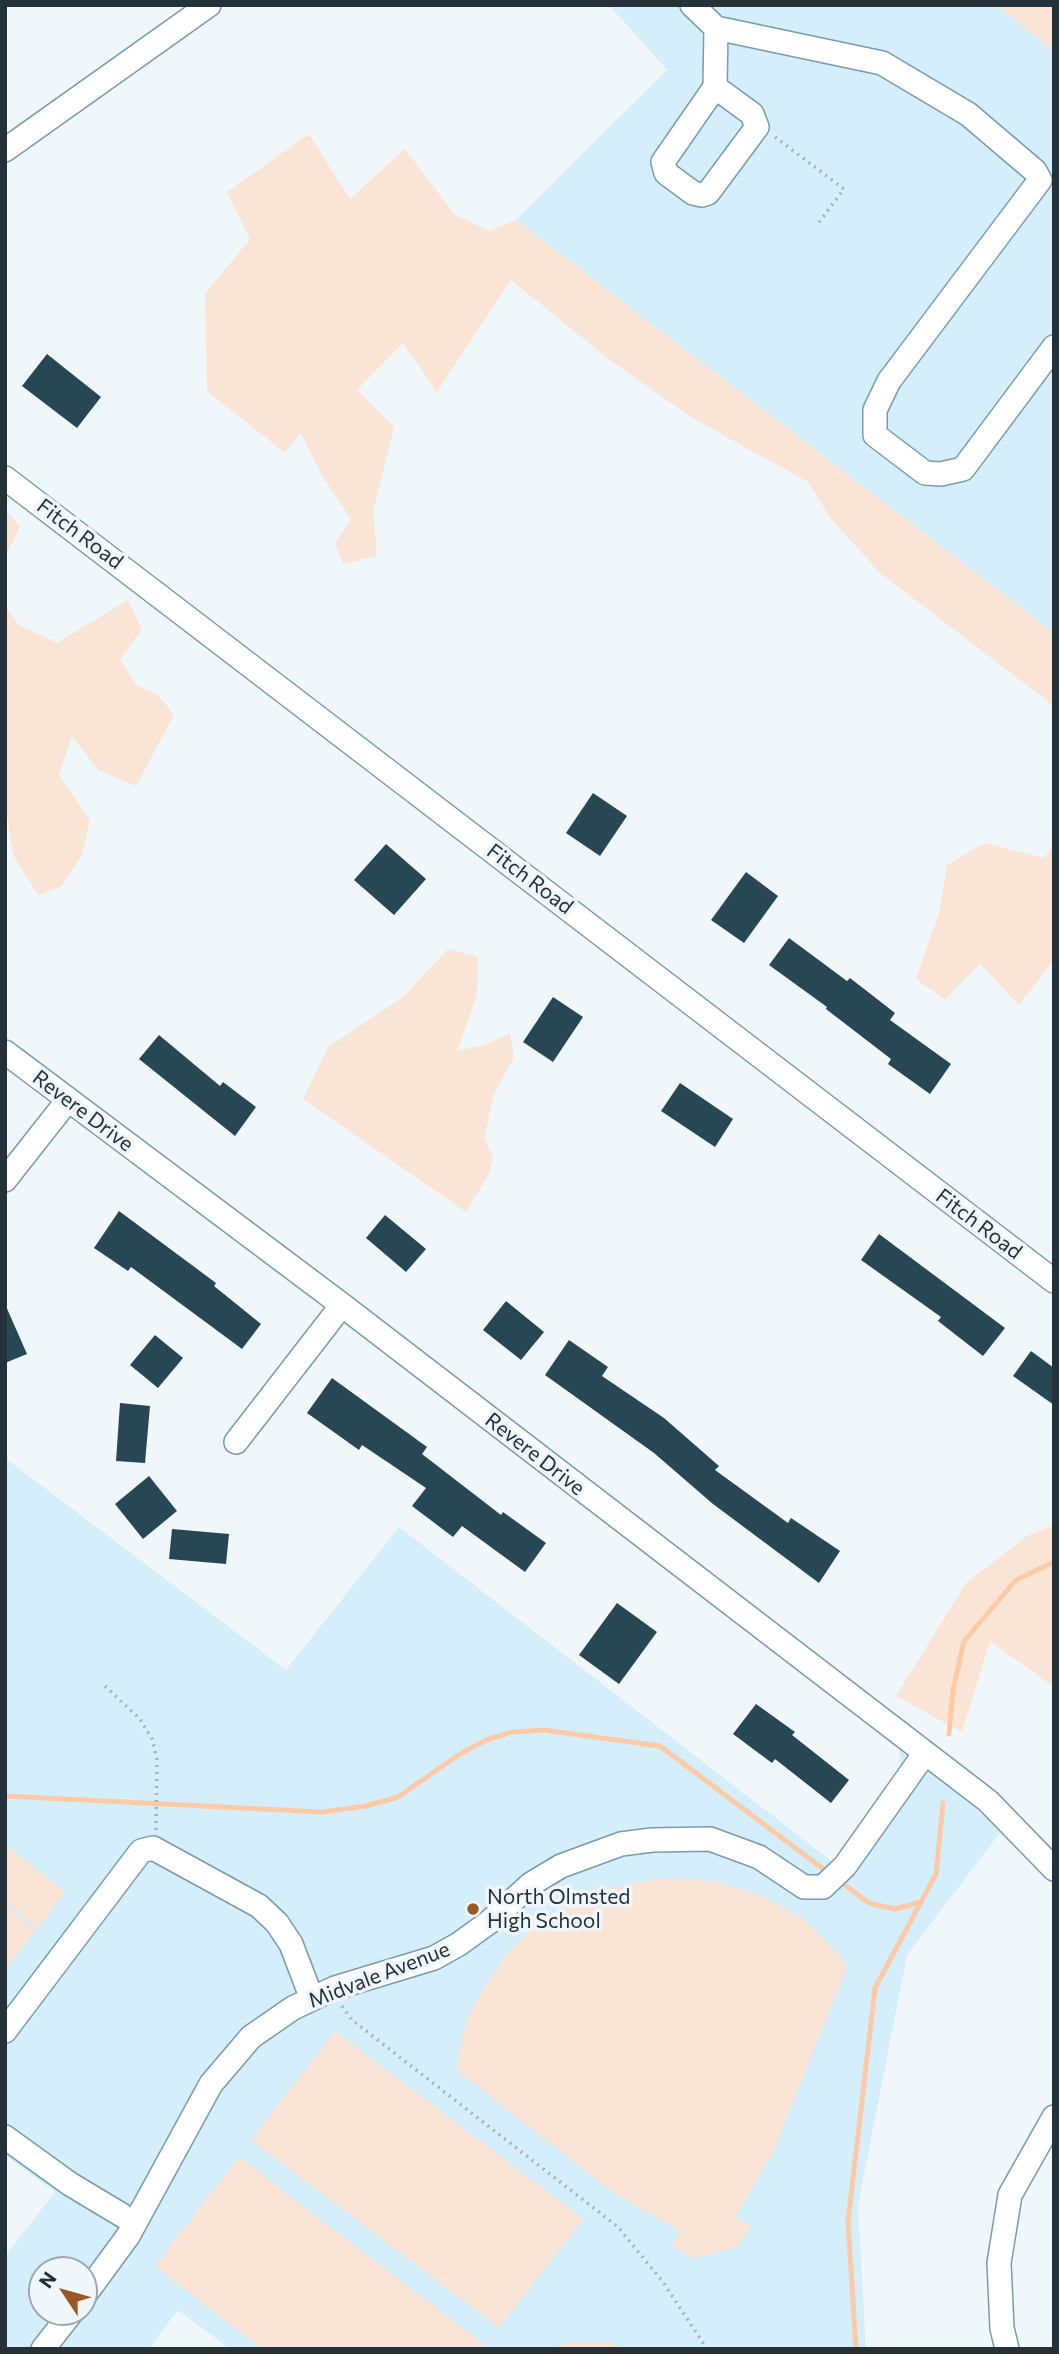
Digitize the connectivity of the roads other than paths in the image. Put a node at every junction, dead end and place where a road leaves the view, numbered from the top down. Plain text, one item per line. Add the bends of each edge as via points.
1 (209, 5) edge
2 (692, 5) edge
3 (716, 28) junction
4 (715, 87) junction
5 (5, 150) edge
6 (1047, 185) edge
7 (1054, 347) edge
8 (5, 478) edge
9 (5, 1052) edge
10 (68, 1100) junction
11 (5, 1180) edge
12 (1054, 1281) edge
13 (342, 1305) junction
14 (236, 1442) dead end
15 (925, 1753) junction
16 (1054, 1870) edge
17 (312, 1999) junction
18 (5, 2031) edge
19 (1054, 2117) edge
20 (5, 2137) edge
21 (135, 2223) junction
22 (98, 2276) edge
23 (61, 2326) edge
24 (43, 2349) edge
25 (1007, 2349) edge

1 - 5 street
2 - 3 street
3 - 4 street
3 - 6 street via 882,63 968,114
4 - 4 street via 663,162 666,173 702,195 708,194 757,127 752,114
6 - 7 street via 889,381 875,410 875,435 925,473 963,468
8 - 12 street, Fitch Road
9 - 10 street, Revere Drive
10 - 11 street
10 - 13 street, Revere Drive
13 - 14 street
13 - 15 street, Revere Drive
15 - 16 street, Revere Drive via 988,1801
15 - 17 street, Midvale Avenue via 835,1877 818,1889 804,1887 760,1857 710,1839 621,1844 561,1866 531,1884 488,1923 434,1958
17 - 18 street via 291,1944 277,1923 259,1906 153,1848 141,1851
17 - 21 street, Midvale Avenue via 259,2031 223,2068
19 - 25 street via 1010,2195 999,2263
20 - 21 street
21 - 22 street, Midvale Avenue
23 - 24 street

